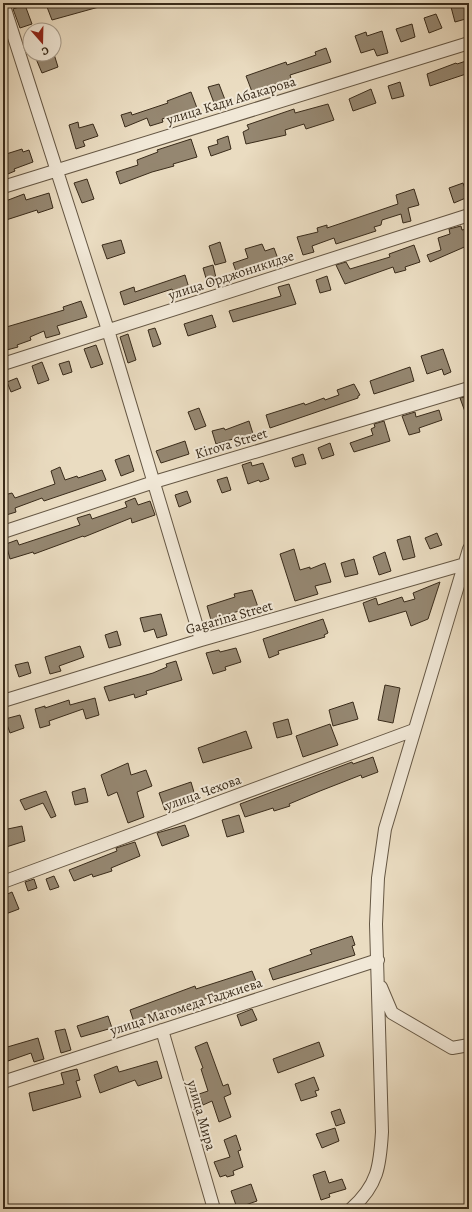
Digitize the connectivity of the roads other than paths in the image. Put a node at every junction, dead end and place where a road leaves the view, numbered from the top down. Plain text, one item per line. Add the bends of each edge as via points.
1 (4, 3) edge
2 (469, 43) edge
3 (57, 170) junction
4 (3, 187) edge
5 (469, 215) edge
6 (108, 330) junction
7 (3, 364) edge
8 (469, 388) edge
9 (154, 482) junction
10 (3, 532) edge
11 (469, 549) edge
12 (465, 564) junction
13 (201, 640) junction
14 (3, 701) edge
15 (414, 730) junction
16 (3, 882) edge
17 (378, 960) junction
18 (378, 980) junction
19 (162, 1030) junction
20 (469, 1045) edge
21 (3, 1082) edge
22 (214, 1209) edge
23 (351, 1209) edge

1 - 3 street
2 - 3 street, улица Кади Абакарова
3 - 4 street, улица Кади Абакарова
3 - 6 street
5 - 6 street, улица Орджоникидзе
6 - 7 street, улица Орджоникидзе
6 - 9 street
8 - 9 street, Kirova Street
9 - 10 street, Kirova Street
9 - 13 street
11 - 12 street
12 - 13 street, Gagarina Street
12 - 15 street
13 - 14 street, Gagarina Street
15 - 16 street, улица Чехова
15 - 17 street via 385,829 378,878
17 - 18 street
17 - 19 street, улица Магомеда Гаджиева
18 - 20 street via 392,1013 452,1048
18 - 23 street via 382,1132 380,1160 374,1182
19 - 21 street, улица Магомеда Гаджиева
19 - 22 street, улица Мира

